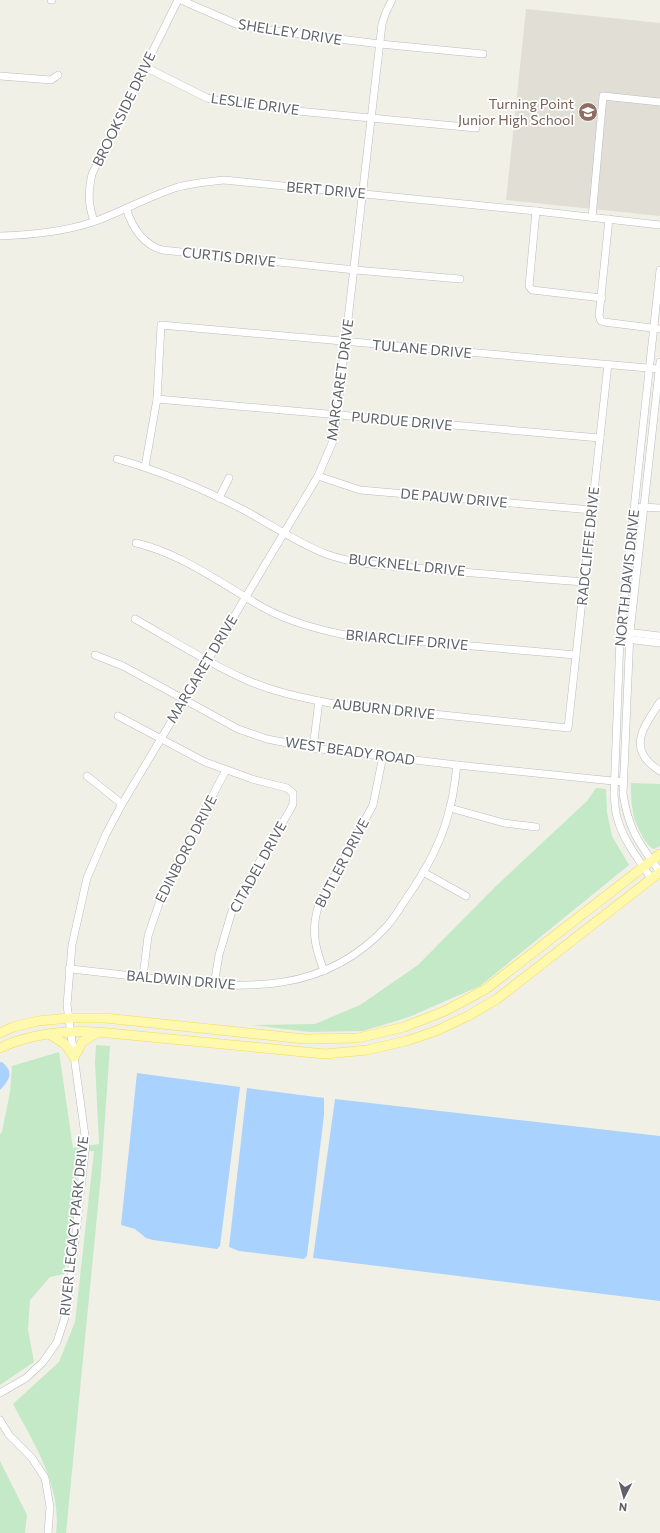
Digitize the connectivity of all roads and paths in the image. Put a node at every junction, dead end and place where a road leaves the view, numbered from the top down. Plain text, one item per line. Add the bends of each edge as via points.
1 (179, 0) edge
2 (392, 0) edge
3 (380, 44) junction
4 (483, 54) dead end
5 (145, 67) junction
6 (58, 75) dead end
7 (0, 76) edge
8 (660, 102) edge
9 (372, 117) junction
10 (476, 128) dead end
11 (363, 193) junction
12 (126, 208) junction
13 (536, 211) junction
14 (592, 218) junction
15 (609, 220) junction
16 (94, 221) junction
17 (660, 226) edge
18 (0, 236) edge
19 (354, 270) junction
20 (660, 270) edge
21 (460, 279) dead end
22 (602, 298) junction
23 (657, 332) edge
24 (347, 342) junction
25 (608, 364) junction
26 (660, 366) edge
27 (650, 368) junction
28 (157, 399) junction
29 (337, 415) junction
30 (656, 428) edge
31 (600, 438) junction
32 (117, 459) dead end
33 (145, 467) junction
34 (318, 476) junction
35 (229, 478) dead end
36 (219, 498) junction
37 (635, 506) junction
38 (644, 507) junction
39 (660, 508) edge
40 (592, 510) junction
41 (283, 533) junction
42 (136, 543) dead end
43 (584, 582) junction
44 (246, 597) junction
45 (135, 619) dead end
46 (620, 635) junction
47 (629, 636) junction
48 (660, 636) edge
49 (660, 643) edge
50 (95, 655) dead end
51 (576, 655) junction
52 (208, 660) junction
53 (184, 699) junction
54 (319, 701) junction
55 (660, 702) edge
56 (118, 716) dead end
57 (568, 728) joint
58 (161, 738) junction
59 (313, 748) junction
60 (384, 756) junction
61 (457, 765) junction
62 (226, 770) junction
63 (660, 771) edge
64 (87, 776) dead end
65 (615, 781) junction
66 (623, 782) junction
67 (122, 804) junction
68 (450, 808) junction
69 (536, 827) dead end
70 (660, 854) edge
71 (651, 860) junction
72 (642, 866) junction
73 (423, 872) junction
74 (660, 872) edge
75 (651, 878) junction
76 (466, 896) dead end
77 (69, 969) junction
78 (324, 971) junction
79 (143, 977) junction
80 (214, 985) junction
81 (69, 1018) junction
82 (70, 1032) junction
83 (98, 1032) junction
84 (0, 1033) edge
85 (49, 1034) junction
86 (0, 1048) edge
87 (74, 1057) junction
88 (0, 1393) edge
89 (0, 1420) edge
90 (48, 1533) edge

1 - 3 street, SHELLEY DRIVE via 244,27
1 - 5 street, BROOKSIDE DRIVE
2 - 3 street, MARGARET DRIVE via 384,18
3 - 4 street, SHELLEY DRIVE
3 - 9 street, MARGARET DRIVE
5 - 9 street, LESLIE DRIVE via 207,98 220,101
5 - 16 street, BROOKSIDE DRIVE via 92,174 89,207
6 - 7 street via 51,80
8 - 14 street via 603,96
9 - 10 street, LESLIE DRIVE
9 - 11 street, MARGARET DRIVE
11 - 12 street, BERT DRIVE via 224,180 179,187
11 - 13 street, BERT DRIVE
11 - 19 street, MARGARET DRIVE
12 - 16 street, BERT DRIVE
12 - 19 street, CURTIS DRIVE via 131,223 140,236 155,248 162,250
13 - 14 street, BERT DRIVE
13 - 22 street via 528,281 532,290
14 - 15 street, BERT DRIVE
15 - 17 street, BERT DRIVE
15 - 22 street
16 - 18 street, BERT DRIVE via 50,232
19 - 21 street, CURTIS DRIVE
19 - 24 street, MARGARET DRIVE
20 - 23 street, NORTH DAVIS DRIVE
22 - 23 street via 599,316 601,321
23 - 27 street, NORTH DAVIS DRIVE
24 - 25 street, TULANE DRIVE
24 - 28 street, TULANE DRIVE via 161,326
24 - 29 street, MARGARET DRIVE
25 - 27 street, TULANE DRIVE
25 - 31 street, RADCLIFFE DRIVE
26 - 27 street, TULANE DRIVE
26 - 30 street, NORTH DAVIS DRIVE
27 - 37 street, NORTH DAVIS DRIVE
28 - 29 street, PURDUE DRIVE
28 - 33 street
29 - 31 street, PURDUE DRIVE
29 - 34 street, MARGARET DRIVE via 333,441
30 - 38 street, NORTH DAVIS DRIVE
31 - 40 street, RADCLIFFE DRIVE
32 - 33 street, BUCKNELL DRIVE
33 - 36 street, BUCKNELL DRIVE
34 - 40 street, DE PAUW DRIVE via 360,490
34 - 41 street, MARGARET DRIVE
35 - 36 street
36 - 41 street, BUCKNELL DRIVE
37 - 38 street
37 - 46 street, NORTH DAVIS DRIVE
38 - 39 street
38 - 47 street, NORTH DAVIS DRIVE
40 - 43 street, RADCLIFFE DRIVE
41 - 43 street, BUCKNELL DRIVE via 327,554 363,562
41 - 44 street, MARGARET DRIVE
42 - 44 street, BRIARCLIFF DRIVE via 167,553
43 - 51 street, RADCLIFFE DRIVE
44 - 51 street, BRIARCLIFF DRIVE via 289,619 345,635
44 - 52 street, MARGARET DRIVE
45 - 52 street, AUBURN DRIVE
46 - 47 street
46 - 65 street, NORTH DAVIS DRIVE
47 - 48 street
47 - 49 street
47 - 66 street, NORTH DAVIS DRIVE
50 - 53 street, WEST BEADY ROAD via 123,666
51 - 57 street, RADCLIFFE DRIVE
52 - 53 street, MARGARET DRIVE
52 - 54 street, AUBURN DRIVE via 241,678 274,690
53 - 58 street, MARGARET DRIVE
53 - 59 street, WEST BEADY ROAD via 238,728 267,739
54 - 57 street, AUBURN DRIVE
54 - 59 street
55 - 63 street via 642,730 640,738 644,757
56 - 58 street
58 - 62 street via 205,762
58 - 67 street, MARGARET DRIVE
59 - 60 street, WEST BEADY ROAD
60 - 61 street, WEST BEADY ROAD
60 - 78 street, BUTLER DRIVE via 373,805 316,912 314,941
61 - 65 street, WEST BEADY ROAD
61 - 68 street, BALDWIN DRIVE
62 - 79 street, EDINBORO DRIVE via 165,886 148,936
62 - 80 street, CITADEL DRIVE via 287,788 294,797 290,810 232,911 219,955
64 - 67 street
65 - 66 street, WEST BEADY ROAD
65 - 72 street, NORTH DAVIS DRIVE via 617,817 624,836
66 - 71 street, NORTH DAVIS DRIVE via 628,821 632,832
67 - 77 street, MARGARET DRIVE via 87,878
68 - 69 street via 504,823
68 - 73 street, BALDWIN DRIVE via 435,850
70 - 71 main road
71 - 72 main road
71 - 74 street, NORTH DAVIS DRIVE
72 - 75 street, NORTH DAVIS DRIVE
72 - 81 main road via 486,989 445,1011 404,1027 358,1038 305,1039 105,1018
73 - 76 street
73 - 78 street, BALDWIN DRIVE via 388,926 355,954
74 - 75 main road
75 - 83 main road via 497,999 436,1031 406,1041 367,1050 325,1054
77 - 79 street, BALDWIN DRIVE
77 - 81 street, MARGARET DRIVE
78 - 80 street, BALDWIN DRIVE via 276,984
79 - 80 street, BALDWIN DRIVE
81 - 82 street, MARGARET DRIVE
81 - 84 main road via 38,1021
82 - 83 main road
82 - 85 main road
82 - 87 street, RIVER LEGACY PARK DRIVE
83 - 87 main road via 83,1041
85 - 86 main road via 12,1042
85 - 87 main road via 65,1044
87 - 88 street, RIVER LEGACY PARK DRIVE via 86,1143 67,1311 57,1342 43,1362 26,1378
89 - 90 street via 45,1478 50,1507

